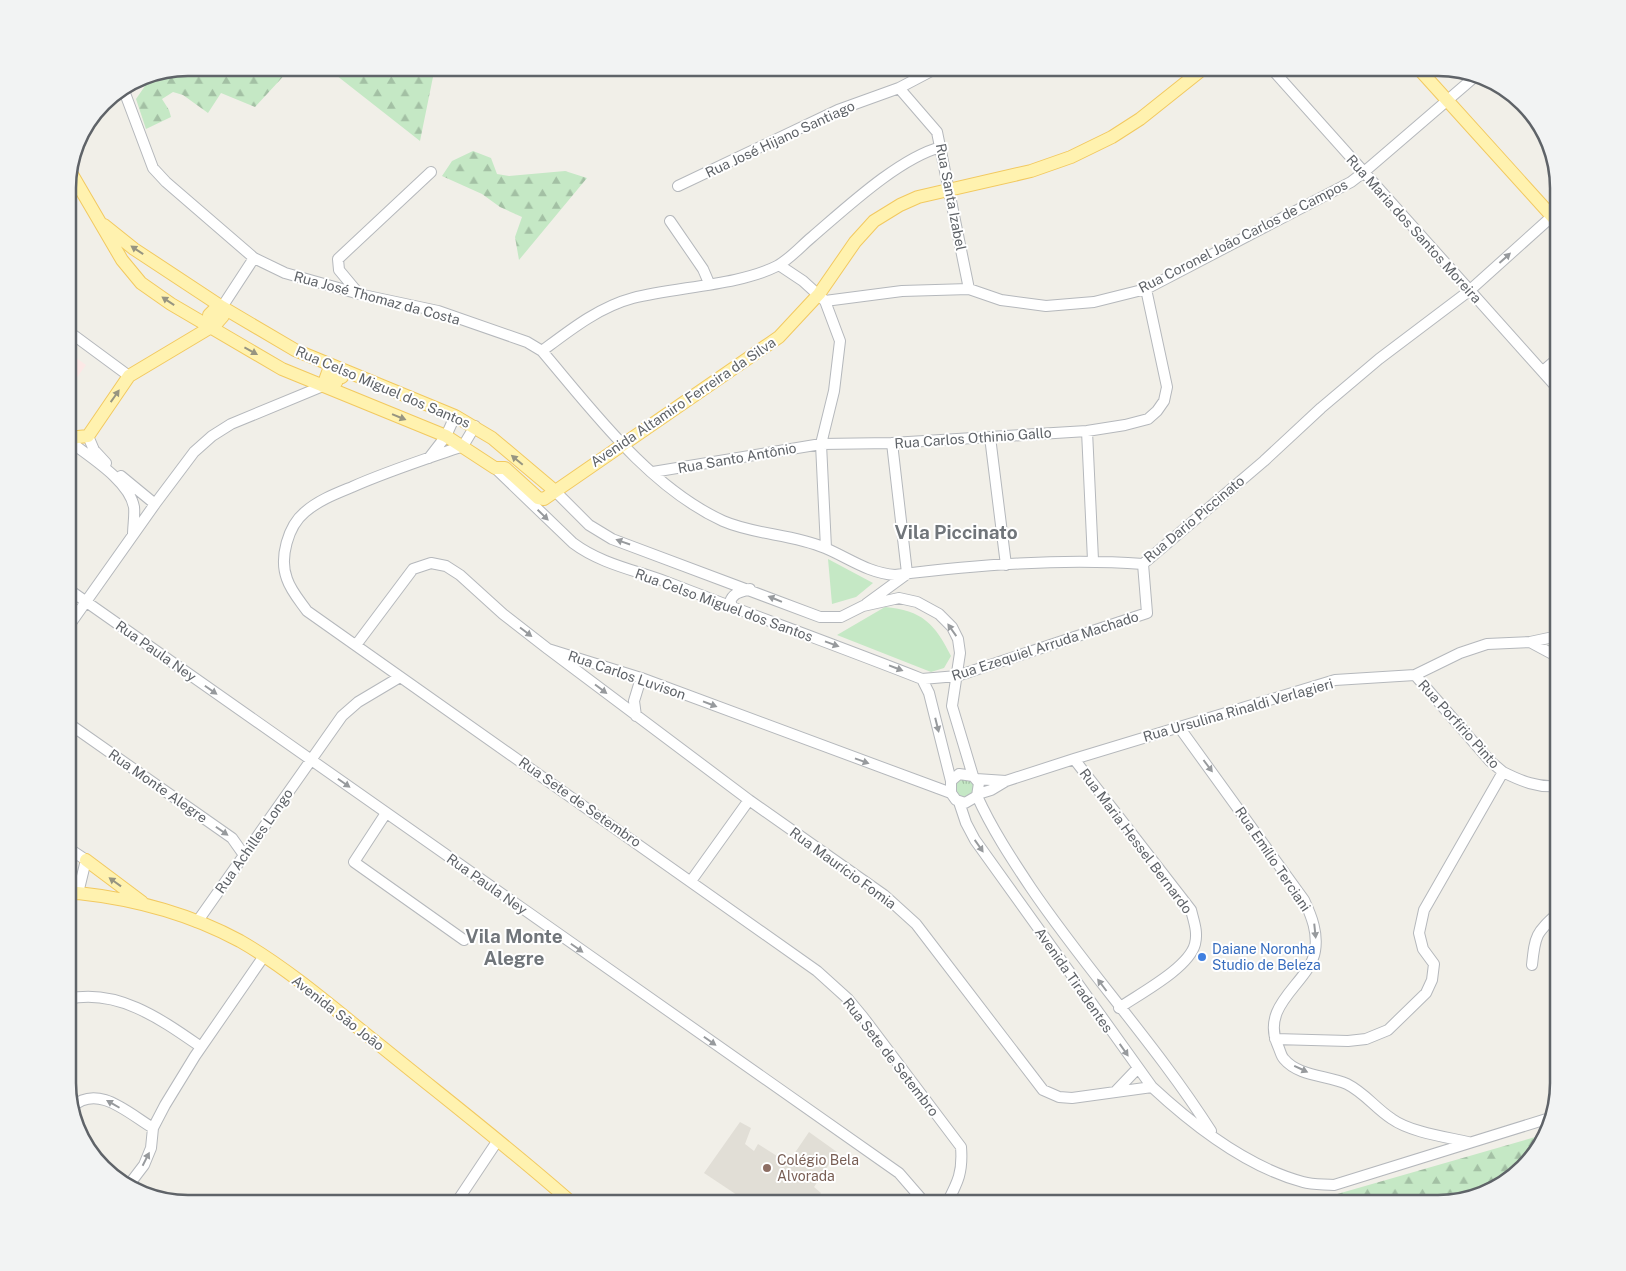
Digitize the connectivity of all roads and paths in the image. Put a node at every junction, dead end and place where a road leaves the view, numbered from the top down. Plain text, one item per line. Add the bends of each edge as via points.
1 (922, 76) edge
2 (1185, 76) edge
3 (1278, 76) edge
4 (1425, 76) edge
5 (1470, 81) edge
6 (899, 88) junction
7 (126, 95) edge
8 (1447, 100) junction
9 (941, 146) junction
10 (431, 172) dead end
11 (1364, 172) junction
12 (76, 182) edge
13 (678, 186) dead end
14 (951, 191) junction
15 (1550, 210) edge
16 (96, 219) junction
17 (670, 221) dead end
18 (1550, 223) edge
19 (254, 258) junction
20 (779, 265) junction
21 (709, 283) junction
22 (969, 289) junction
23 (1146, 289) junction
24 (1469, 291) junction
25 (359, 294) junction
26 (822, 298) junction
27 (222, 307) junction
28 (209, 327) junction
29 (76, 337) edge
30 (542, 351) junction
31 (1550, 365) edge
32 (337, 371) junction
33 (1543, 371) junction
34 (129, 376) junction
35 (1550, 379) edge
36 (322, 386) junction
37 (455, 416) junction
38 (475, 426) junction
39 (1087, 431) junction
40 (88, 436) junction
41 (446, 436) junction
42 (990, 437) junction
43 (76, 438) edge
44 (892, 443) junction
45 (622, 444) junction
46 (820, 444) junction
47 (76, 446) edge
48 (463, 446) junction
49 (428, 458) junction
50 (496, 468) junction
51 (653, 472) junction
52 (555, 491) junction
53 (155, 504) junction
54 (133, 534) junction
55 (826, 548) junction
56 (1093, 560) junction
57 (1143, 564) junction
58 (1006, 565) junction
59 (907, 573) junction
60 (750, 589) junction
61 (76, 595) edge
62 (85, 602) junction
63 (863, 606) junction
64 (734, 609) junction
65 (76, 615) edge
66 (1550, 638) edge
67 (1530, 642) junction
68 (356, 645) junction
69 (548, 648) junction
70 (1550, 652) edge
71 (1415, 675) junction
72 (400, 676) junction
73 (957, 676) junction
74 (641, 678) junction
75 (922, 678) junction
76 (636, 716) junction
77 (1179, 727) junction
78 (76, 729) edge
79 (1074, 759) junction
80 (311, 760) junction
81 (1503, 772) junction
82 (975, 777) junction
83 (951, 781) junction
84 (1006, 781) junction
85 (1550, 787) edge
86 (951, 793) junction
87 (978, 795) junction
88 (749, 800) junction
89 (960, 802) junction
90 (386, 813) junction
91 (76, 853) edge
92 (244, 855) junction
93 (86, 860) junction
94 (691, 881) junction
95 (76, 886) edge
96 (76, 894) edge
97 (144, 903) junction
98 (1550, 920) edge
99 (197, 922) junction
100 (464, 940) dead end
101 (264, 956) junction
102 (1532, 965) dead end
103 (76, 998) edge
104 (1119, 1008) junction
105 (1275, 1039) junction
106 (201, 1047) junction
107 (1138, 1069) junction
108 (1152, 1087) junction
109 (1116, 1091) junction
110 (1187, 1093) junction
111 (78, 1103) edge
112 (1172, 1106) junction
113 (1544, 1120) edge
114 (153, 1128) junction
115 (1215, 1136) junction
116 (498, 1140) junction
117 (1469, 1143) junction
118 (132, 1180) edge
119 (462, 1195) edge
120 (562, 1195) edge
121 (917, 1195) edge
122 (952, 1195) edge

1 - 6 street, Rua José Hijano Santiago
2 - 14 main road, Avenida Altamiro Ferreira da Silva via 1140,119 1112,138 1071,158 1031,172
3 - 11 street, Rua Maria dos Santos Moreira
4 - 8 main road
5 - 8 street, Rua Coronel João Carlos de Campos
6 - 9 street, Rua Santa Izabel via 937,132
6 - 13 street, Rua José Hijano Santiago via 838,110
7 - 19 street, Rua José Thomaz da Costa via 153,168
8 - 11 street, Rua Coronel João Carlos de Campos
8 - 15 main road
9 - 14 street, Rua Santa Izabel
9 - 20 street via 912,158 844,209
10 - 25 street via 338,259 339,270
11 - 23 street, Rua Coronel João Carlos de Campos via 1291,215
11 - 24 street, Rua Maria dos Santos Moreira
12 - 16 main road, Rua Celso Miguel dos Santos
14 - 22 street, Rua Santa Izabel
14 - 26 main road, Avenida Altamiro Ferreira da Silva via 918,197 874,221 855,242
27 -> 16 main road, Rua Celso Miguel dos Santos via 134,249
28 -> 16 main road, Rua Celso Miguel dos Santos via 141,283
17 - 21 street
24 -> 18 street, Rua Dario Piccinato
19 - 25 street, Rua José Thomaz da Costa via 285,274
19 - 27 street
20 - 21 street via 752,275
20 - 26 street
21 - 30 street via 632,298 580,323
22 - 23 street, Rua Coronel João Carlos de Campos via 1001,300 1046,306 1094,302
22 - 26 street, Rua Coronel João Carlos de Campos
23 - 39 street, Rua Carlos Othinio Gallo via 1167,387 1164,401 1148,419
24 - 33 street, Rua Maria dos Santos Moreira
24 - 57 street, Rua Dario Piccinato via 1379,359
25 - 30 street, Rua José Thomaz da Costa via 438,311 528,342
26 - 45 main road, Avenida Altamiro Ferreira da Silva via 779,337
26 - 46 street via 840,341 834,391
27 - 28 main road via 220,321
27 - 32 main road, Rua Celso Miguel dos Santos
28 - 34 main road
28 -> 36 main road, Rua Celso Miguel dos Santos via 282,369
29 - 34 street
30 - 45 street, Rua Dario Piccinato
31 - 33 street
32 - 36 main road via 328,372
32 - 37 main road, Rua Celso Miguel dos Santos
33 - 35 street, Rua Maria dos Santos Moreira
40 -> 34 main road
36 -> 41 main road, Rua Celso Miguel dos Santos
36 - 53 street via 231,424 212,436 194,452
37 - 38 main road, Rua Celso Miguel dos Santos
37 - 41 street
38 - 48 street
52 -> 38 main road, Rua Celso Miguel dos Santos
39 - 42 street, Rua Carlos Othinio Gallo
39 - 56 street
40 - 43 main road
40 - 53 street via 98,456
41 - 48 main road, Rua Celso Miguel dos Santos
41 - 49 street
42 - 44 street, Rua Carlos Othinio Gallo
42 - 58 street
44 - 46 street, Rua Carlos Othinio Gallo
44 - 59 street
45 - 51 street, Rua Dario Piccinato
45 - 52 main road, Avenida Altamiro Ferreira da Silva
46 - 51 street, Rua Santo Antônio
46 - 55 street
47 - 54 street via 130,494 134,508
48 - 49 street, Rua Sete de Setembro
48 - 50 main road, Rua Celso Miguel dos Santos
49 - 68 street, Rua Sete de Setembro via 320,500 303,513 291,530 284,556 286,576 292,590 307,611
50 - 52 main road via 505,468 538,498 544,499
50 -> 64 street, Rua Celso Miguel dos Santos via 584,552
51 - 55 street, Rua Dario Piccinato via 697,508 725,522
60 -> 52 street, Rua Celso Miguel dos Santos via 612,539 590,525
53 - 54 street
54 - 62 street
55 - 59 street, Rua Dario Piccinato via 878,574
56 - 57 street, Rua Dario Piccinato
56 - 58 street, Rua Dario Piccinato
57 - 73 street, Rua Ezequiel Arruda Machado via 1147,614
58 - 59 street, Rua Dario Piccinato
59 - 63 street
63 -> 60 street, Rua Celso Miguel dos Santos via 841,617 820,617
60 - 64 street via 732,597 730,602
61 - 62 street, Rua Paula Ney
62 - 65 street
62 -> 80 street, Rua Paula Ney
73 -> 63 street, Rua Celso Miguel dos Santos via 958,639 939,614 918,602 899,598
64 -> 75 street, Rua Celso Miguel dos Santos
66 - 67 street, Rua Ursulina Rinaldi Verlagieri
67 - 70 street
67 - 71 street, Rua Ursulina Rinaldi Verlagieri via 1487,644
68 -> 69 street, Rua Carlos Luvison via 413,569 431,563 446,566 460,574 503,614
68 - 72 street, Rua Sete de Setembro
69 - 74 street, Rua Carlos Luvison
69 -> 76 street, Rua Maurício Fomia
71 - 77 street, Rua Ursulina Rinaldi Verlagieri via 1335,680
71 - 81 street, Rua Porfírio Pinto
72 - 80 street, Rua Achilles Longo via 342,716
72 - 94 street, Rua Sete de Setembro
73 - 75 street, Rua Ezequiel Arruda Machado
73 - 82 street via 952,706
74 - 76 street via 634,701
74 -> 86 street, Rua Carlos Luvison
75 -> 83 street via 929,693
76 - 88 street, Rua Maurício Fomia
77 - 79 street, Rua Ursulina Rinaldi Verlagieri
77 -> 105 street, Rua Emílio Terciani via 1304,900 1314,921 1315,953 1279,1008 1274,1025
78 -> 92 street, Rua Monte Alegre via 232,838
79 - 84 street, Rua Ursulina Rinaldi Verlagieri
79 - 104 street, Rua Maria Hessel Bernardo via 1191,910 1196,930 1194,946 1181,966
80 -> 90 street, Rua Paula Ney
80 - 92 street, Rua Achilles Longo
81 - 85 street, Rua Porfírio Pinto via 1522,782
81 - 105 street via 1424,910 1419,933 1423,949 1434,964 1426,993 1388,1030 1366,1038 1348,1041
82 - 83 street via 959,774
82 - 84 street, Rua Ursulina Rinaldi Verlagieri
82 - 87 street via 980,789
83 - 86 street
84 - 87 street, Rua Ursulina Rinaldi Verlagieri
86 - 89 street
87 - 89 street via 970,802
104 -> 87 street, Avenida Tiradentes via 1058,928 1008,854
88 - 94 street
88 - 109 street, Rua Maurício Fomia via 884,895 916,924 1043,1090 1072,1098
89 -> 107 street, Avenida Tiradentes via 975,840
90 - 100 street via 354,862
90 -> 121 street, Rua Paula Ney via 899,1173
91 - 93 street
92 - 99 street, Rua Achilles Longo
93 - 95 street
97 -> 93 main road
94 - 122 street, Rua Sete de Setembro via 817,971 863,1017 961,1147 962,1167
96 - 97 main road, Avenida São João
97 - 99 main road, Avenida São João
98 - 102 street via 1534,940
99 - 101 main road, Avenida São João
101 - 106 street
101 - 116 main road, Avenida São João
103 - 106 street via 95,997 120,1001 158,1017
104 - 110 street, Avenida Tiradentes
105 -> 117 street via 1284,1060 1305,1072 1344,1083 1362,1092 1392,1120
106 - 114 street
107 - 108 street, Avenida Tiradentes
107 - 109 street
108 - 109 street, Rua Maurício Fomia
108 - 112 street, Avenida Tiradentes
110 - 112 street via 1182,1102
110 - 115 street, Avenida Tiradentes
114 -> 111 street via 98,1097 86,1097
112 - 115 street, Avenida Tiradentes
113 - 117 street, Avenida Tiradentes
118 -> 114 street via 151,1148
115 - 117 street, Avenida Tiradentes via 1248,1160 1304,1182 1334,1185
116 - 119 street
116 - 120 main road, Avenida São João

